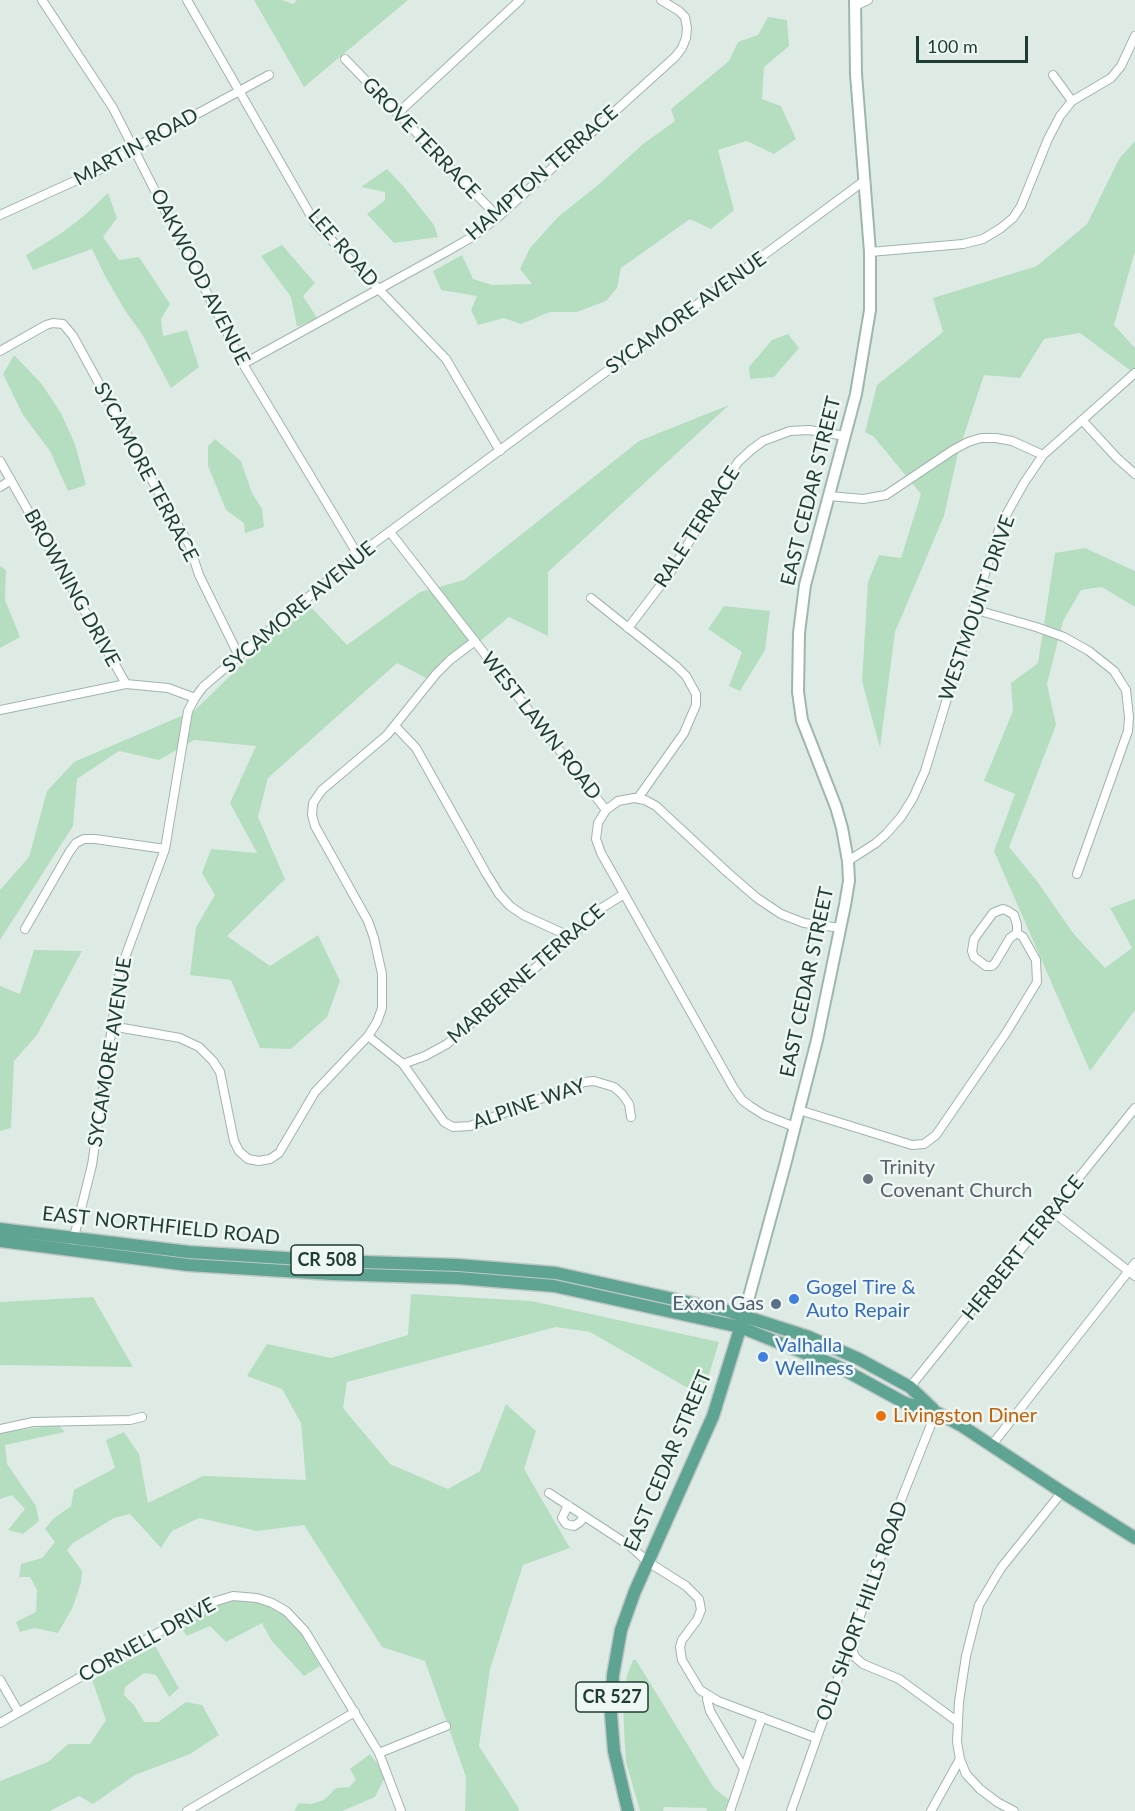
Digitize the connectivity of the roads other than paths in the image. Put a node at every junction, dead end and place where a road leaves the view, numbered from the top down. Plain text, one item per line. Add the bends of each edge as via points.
1 (42, 0) edge
2 (187, 0) edge
3 (520, 0) edge
4 (661, 0) edge
5 (868, 0) edge
6 (855, 3) edge
7 (1135, 36) edge
8 (345, 59) dead end
9 (269, 75) dead end
10 (1053, 75) dead end
11 (241, 91) junction
12 (1072, 101) junction
13 (398, 112) junction
14 (134, 148) junction
15 (864, 181) junction
16 (0, 215) edge
17 (498, 217) junction
18 (870, 252) junction
19 (379, 290) junction
20 (0, 351) edge
21 (243, 364) junction
22 (1135, 373) edge
23 (1082, 420) junction
24 (845, 436) junction
25 (500, 451) junction
26 (1043, 455) junction
27 (0, 461) edge
28 (1135, 474) edge
29 (11, 480) junction
30 (0, 486) edge
31 (829, 496) junction
32 (390, 532) junction
33 (358, 555) junction
34 (591, 598) dead end
35 (974, 609) junction
36 (628, 628) junction
37 (475, 641) junction
38 (239, 656) junction
39 (126, 684) junction
40 (1131, 689) edge
41 (195, 698) junction
42 (0, 710) edge
43 (395, 726) junction
44 (638, 798) junction
45 (606, 810) junction
46 (165, 849) junction
47 (848, 861) junction
48 (1077, 874) dead end
49 (624, 894) junction
50 (841, 928) junction
51 (25, 929) dead end
52 (1017, 933) junction
53 (571, 936) junction
54 (111, 1026) junction
55 (368, 1036) junction
56 (403, 1064) junction
57 (1135, 1108) edge
58 (799, 1110) junction
59 (631, 1117) dead end
60 (795, 1127) junction
61 (1053, 1212) junction
62 (0, 1229) edge
63 (74, 1238) junction
64 (0, 1242) edge
65 (72, 1251) junction
66 (189, 1252) junction
67 (302, 1259) junction
68 (1135, 1263) edge
69 (417, 1264) junction
70 (188, 1265) junction
71 (531, 1271) junction
72 (302, 1272) junction
73 (1132, 1273) edge
74 (417, 1277) junction
75 (530, 1284) junction
76 (742, 1321) junction
77 (857, 1376) junction
78 (910, 1387) junction
79 (936, 1412) junction
80 (142, 1417) dead end
81 (0, 1429) edge
82 (991, 1446) junction
83 (1062, 1492) junction
84 (549, 1493) dead end
85 (568, 1505) junction
86 (584, 1516) junction
87 (1135, 1538) edge
88 (648, 1562) junction
89 (850, 1644) junction
90 (0, 1680) edge
91 (708, 1695) junction
92 (18, 1711) junction
93 (355, 1712) junction
94 (762, 1717) junction
95 (958, 1722) junction
96 (0, 1723) edge
97 (446, 1726) dead end
98 (816, 1738) junction
99 (379, 1753) junction
100 (960, 1760) junction
101 (744, 1769) junction
102 (187, 1811) edge
103 (401, 1811) edge
104 (628, 1811) edge
105 (730, 1811) edge
106 (790, 1811) edge
107 (931, 1811) edge
108 (1014, 1811) edge

1 - 14 street, OAKWOOD AVENUE via 113,108
2 - 11 street, LEE ROAD
3 - 13 street
4 - 17 street, HAMPTON TERRACE via 685,17 687,28 682,48
5 - 6 street
6 - 15 main road, EAST CEDAR STREET / CR 527
7 - 12 street via 1111,78
8 - 13 street, GROVE TERRACE
9 - 11 street, MARTIN ROAD
10 - 12 street
11 - 14 street, MARTIN ROAD
11 - 19 street, LEE ROAD via 315,223
12 - 18 street via 1051,134 1021,206 1001,228 983,239 963,244
13 - 17 street, GROVE TERRACE
14 - 16 street, MARTIN ROAD via 99,170
14 - 21 street, OAKWOOD AVENUE
15 - 18 main road, EAST CEDAR STREET / CR 527
15 - 25 street, SYCAMORE AVENUE
17 - 19 street, HAMPTON TERRACE via 463,242
18 - 24 main road, EAST CEDAR STREET / CR 527 via 870,310
19 - 21 street, HAMPTON TERRACE
19 - 25 street, LEE ROAD via 446,359
20 - 38 street, SYCAMORE TERRACE via 53,323 63,324 74,336 189,544 199,574
21 - 33 street, OAKWOOD AVENUE
22 - 23 street, WESTMOUNT DRIVE
23 - 26 street, WESTMOUNT DRIVE
23 - 28 street
24 - 31 main road, EAST CEDAR STREET / CR 527
24 - 36 street, RALE TERRACE via 824,431 789,431 762,441 751,450 738,462 669,573
25 - 32 street, SYCAMORE AVENUE
26 - 31 street via 1012,441 981,438 953,450 886,495 863,499
26 - 35 street, WESTMOUNT DRIVE via 1001,524
27 - 29 street, BROWNING DRIVE
29 - 30 street
29 - 39 street, BROWNING DRIVE
31 - 47 main road, EAST CEDAR STREET / CR 527 via 805,585 798,692 802,720 836,807
32 - 33 street, SYCAMORE AVENUE
32 - 37 street, WEST LAWN ROAD
33 - 38 street, SYCAMORE AVENUE
34 - 36 street
35 - 40 street via 1064,637 1089,651
35 - 47 street, WESTMOUNT DRIVE via 925,771 913,798 886,834
36 - 44 street via 676,666 696,694 696,705 684,733
37 - 43 street via 450,660
37 - 45 street, WEST LAWN ROAD
38 - 41 street, SYCAMORE AVENUE
39 - 41 street via 168,688
39 - 42 street
40 - 48 street via 1128,731
41 - 46 street, SYCAMORE AVENUE via 188,711
43 - 53 street via 416,748 499,894 523,915
43 - 55 street via 322,790 312,809 315,826 368,921 379,956 382,1008
44 - 45 street via 618,801
44 - 50 street via 656,806 757,898 781,914 804,923
45 - 49 street, WEST LAWN ROAD via 598,823 596,838
46 - 51 street via 95,839 76,843
46 - 54 street, SYCAMORE AVENUE via 120,971
47 - 50 main road, EAST CEDAR STREET / CR 527 via 849,881
49 - 53 street, MARBERNE TERRACE via 594,913
49 - 60 street, WEST LAWN ROAD via 742,1100 764,1115
50 - 58 main road, EAST CEDAR STREET / CR 527
52 - 52 street via 1014,915 998,910 974,939 974,957 992,966
52 - 58 street via 1023,936 1036,960 1037,982 936,1136 924,1144 912,1145
53 - 56 street, MARBERNE TERRACE via 447,1044
54 - 55 street via 180,1038 206,1053 220,1072 236,1147 248,1159 259,1161 279,1153 315,1092
54 - 63 street, SYCAMORE AVENUE via 92,1165
55 - 56 street
56 - 59 street, ALPINE WAY via 444,1122 453,1126 470,1126 594,1081 622,1094
57 - 61 street, HERBERT TERRACE
58 - 60 main road, EAST CEDAR STREET / CR 527
60 - 76 main road, EAST CEDAR STREET / CR 527
61 - 73 street
61 - 78 street, HERBERT TERRACE
62 - 63 main road, EAST NORTHFIELD ROAD / CR 508
63 - 65 street, SYCAMORE AVENUE
63 - 66 main road, EAST NORTHFIELD ROAD / CR 508
64 - 65 main road, EAST NORTHFIELD ROAD / CR 508
65 - 70 main road, EAST NORTHFIELD ROAD / CR 508
66 - 67 main road, EAST NORTHFIELD ROAD / CR 508
66 - 70 main road
67 - 69 main road, EAST NORTHFIELD ROAD / CR 508
67 - 72 main road
68 - 73 street
69 - 71 main road, EAST NORTHFIELD ROAD / CR 508
69 - 74 main road
70 - 72 main road, EAST NORTHFIELD ROAD / CR 508
71 - 75 main road
71 - 76 main road, EAST NORTHFIELD ROAD / CR 508 via 556,1273
72 - 74 main road, EAST NORTHFIELD ROAD / CR 508
73 - 82 street
74 - 75 main road, EAST NORTHFIELD ROAD / CR 508
75 - 76 main road, EAST NORTHFIELD ROAD / CR 508
76 - 77 main road, EAST NORTHFIELD ROAD / CR 508
76 - 78 main road, EAST NORTHFIELD ROAD / CR 508 via 809,1337
76 - 88 main road, EAST CEDAR STREET / CR 527 via 712,1416
77 - 78 main road via 865,1374 902,1393
77 - 79 main road, EAST NORTHFIELD ROAD / CR 508 via 905,1403
78 - 79 main road, EAST NORTHFIELD ROAD / CR 508
79 - 82 main road, EAST NORTHFIELD ROAD / CR 508
79 - 89 street, OLD SHORT HILLS ROAD
80 - 81 street via 33,1422
82 - 83 main road, CR 508
83 - 87 main road, CR 508
83 - 95 street via 1001,1568 979,1605 966,1656
84 - 85 street
85 - 86 street
85 - 86 street via 562,1518 566,1524 574,1526
86 - 88 street
88 - 91 street via 699,1599 701,1610 682,1640 680,1653 694,1682
88 - 104 main road, EAST CEDAR STREET / CR 527 via 621,1630 613,1675 614,1751
89 - 95 street via 863,1664 899,1679
89 - 98 street, OLD SHORT HILLS ROAD
90 - 92 street
91 - 94 street
91 - 101 street via 710,1711
92 - 93 street, CORNELL DRIVE via 210,1603 241,1596 272,1603 298,1622
92 - 96 street, CORNELL DRIVE
93 - 99 street, CORNELL DRIVE
93 - 102 street
94 - 98 street
94 - 101 street
95 - 100 street
97 - 99 street
98 - 106 street, OLD SHORT HILLS ROAD
99 - 103 street, CORNELL DRIVE
100 - 107 street
100 - 108 street via 980,1790
101 - 105 street

